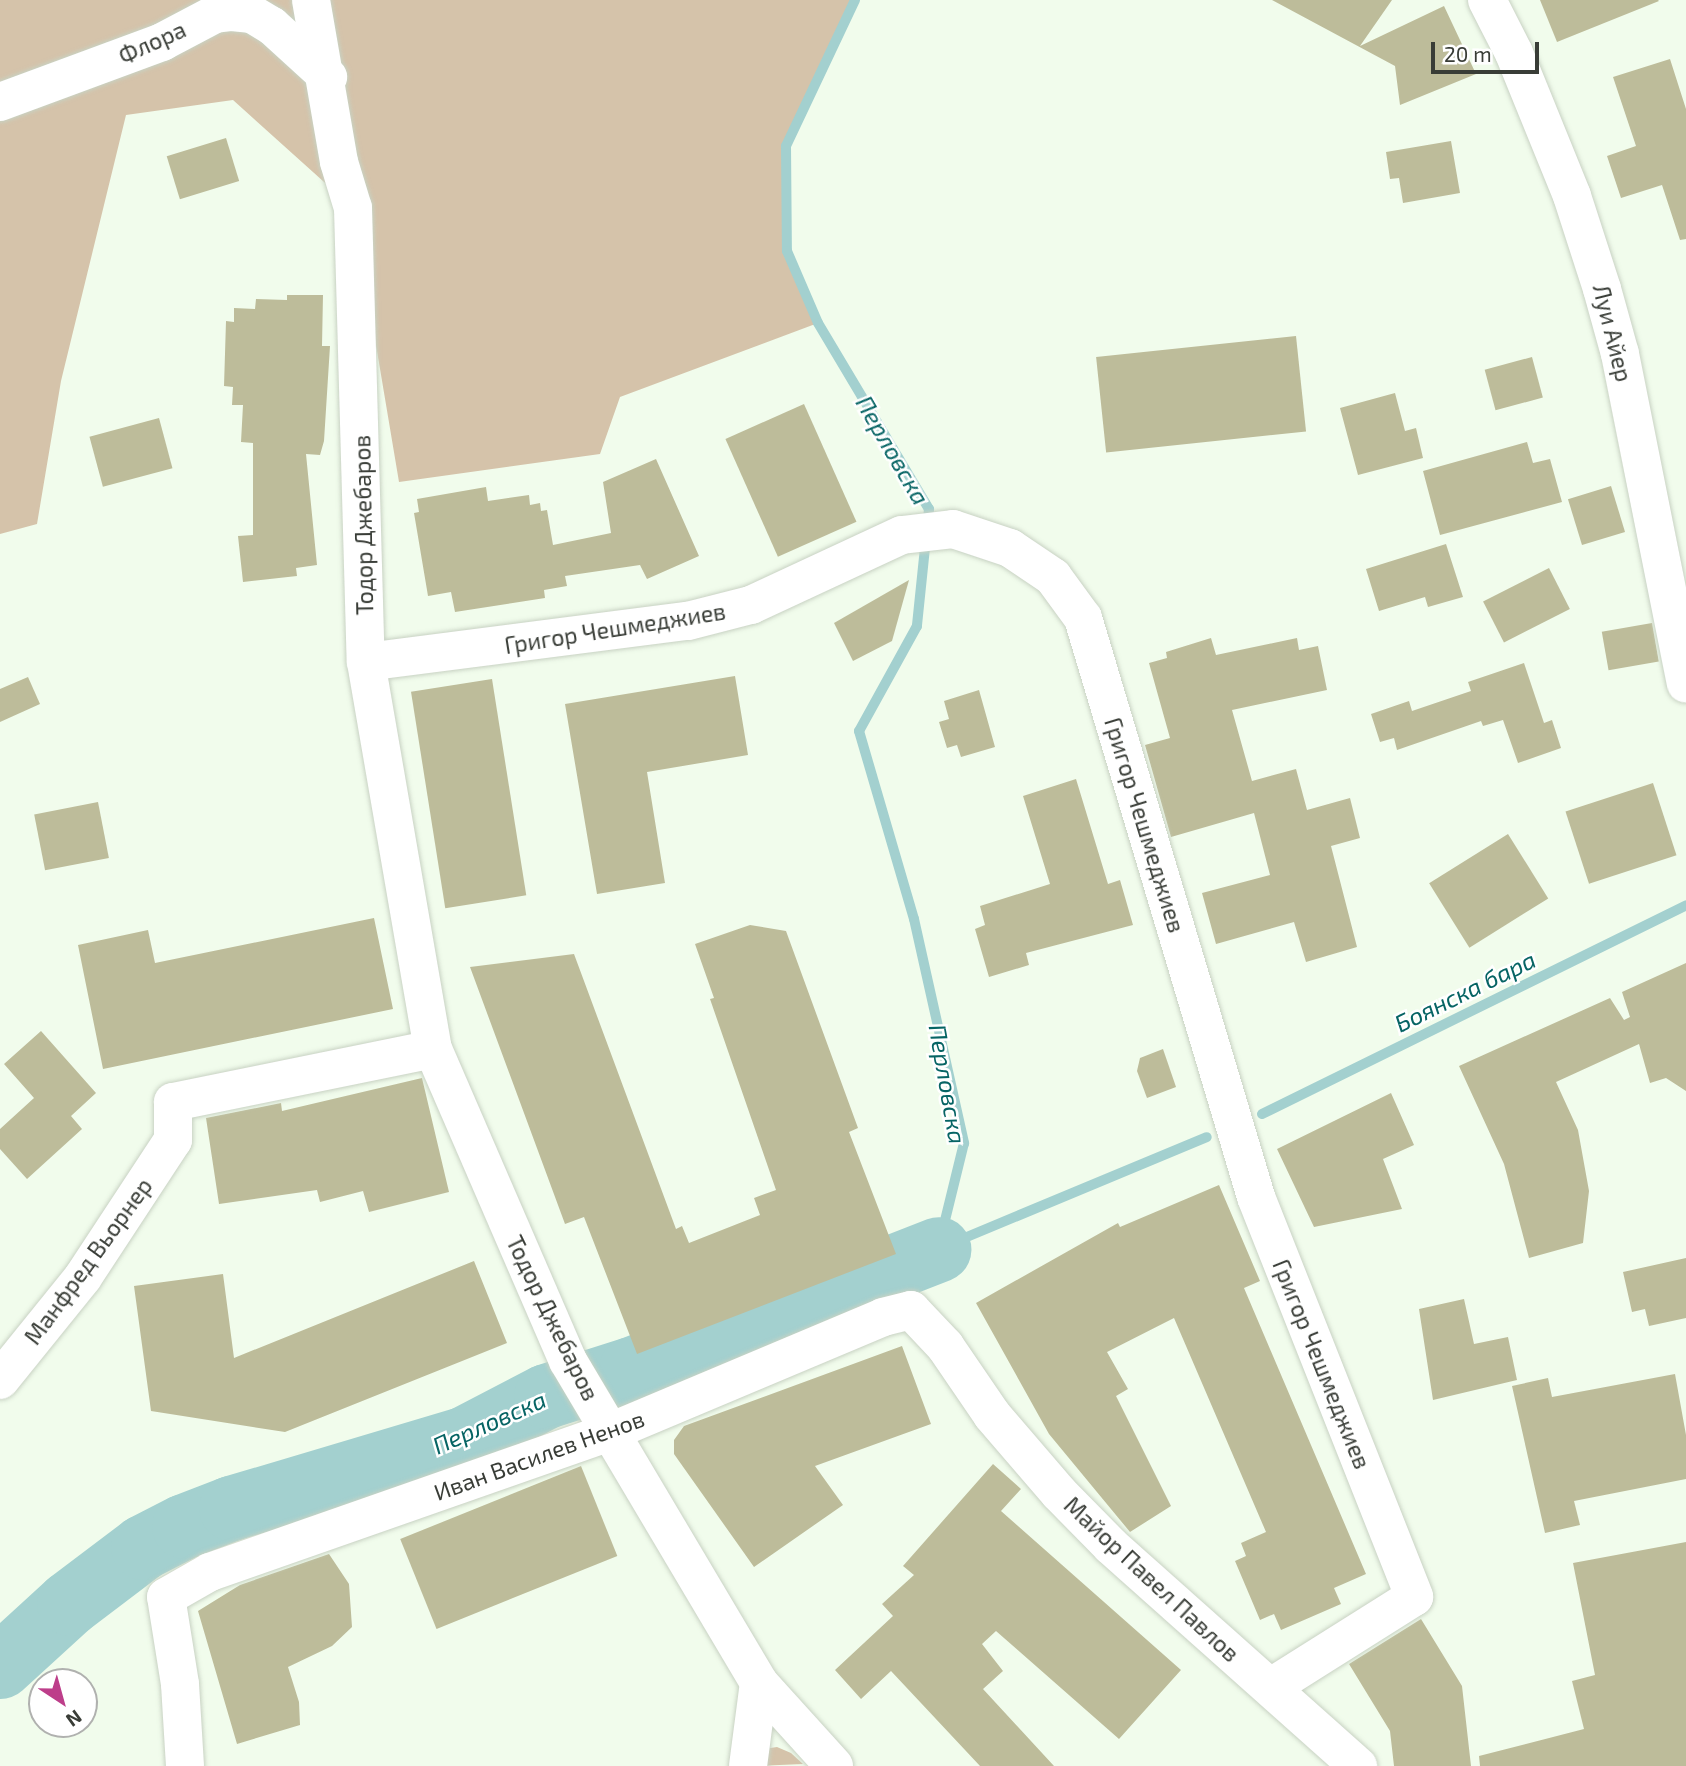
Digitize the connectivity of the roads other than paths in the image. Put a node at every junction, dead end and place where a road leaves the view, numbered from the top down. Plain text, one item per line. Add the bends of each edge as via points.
1 (311, 0) edge
2 (1487, 0) edge
3 (328, 77) junction
4 (0, 102) edge
5 (366, 662) junction
6 (1686, 683) edge
7 (433, 1049) junction
8 (912, 1310) joint
9 (0, 1380) edge
10 (607, 1426) junction
11 (760, 1684) junction
12 (1271, 1687) junction
13 (185, 1766) edge
14 (748, 1766) edge
15 (834, 1766) edge
16 (1358, 1766) edge

1 - 3 street, Тодор Джебаров
2 - 6 street, Луи Айер via 1514,53 1572,196 1602,289 1620,354
3 - 4 street, Флора via 272,26 232,12 215,14 162,42
3 - 5 street, Тодор Джебаров via 339,162 353,208
5 - 7 street, Тодор Джебаров
5 - 12 street, Григор Чешмеджиев via 688,621 751,605 902,535 953,529 1010,548 1053,577 1083,618 1256,1197 1414,1597
7 - 9 street, Манфред Вьорнер via 173,1102 173,1140 82,1277
7 - 10 street, Тодор Джебаров via 573,1371
8 - 10 street, Иван Василев Ненов via 883,1317
8 - 12 street, Майор Павел Павлов via 1059,1493 1111,1546
10 - 11 street, Тодор Джебаров
10 - 13 street, Иван Василев Ненов via 210,1572 166,1597 180,1684
11 - 14 street
11 - 15 street, Тодор Джебаров
12 - 16 street, Майор Павел Павлов

